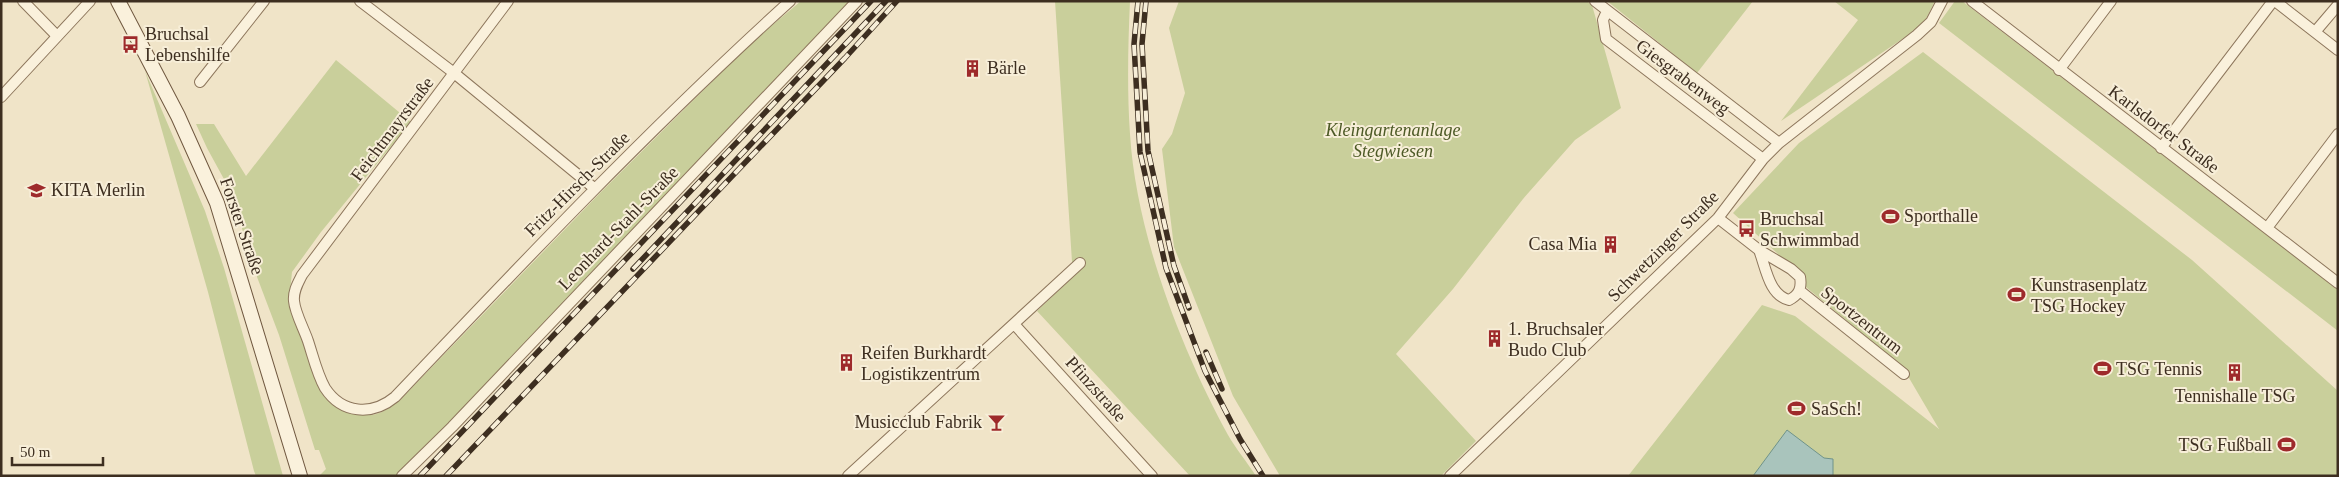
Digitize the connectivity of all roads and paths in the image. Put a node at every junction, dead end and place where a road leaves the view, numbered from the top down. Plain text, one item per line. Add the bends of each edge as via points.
1 (23, 1) edge
2 (90, 1) edge
3 (118, 1) edge
4 (264, 1) edge
5 (360, 1) edge
6 (508, 1) edge
7 (790, 1) edge
8 (857, 1) edge
9 (1595, 1) edge
10 (1942, 1) edge
11 (1972, 1) edge
12 (2111, 1) edge
13 (2274, 1) edge
14 (2338, 5) edge
15 (1607, 11) junction
16 (2316, 32) junction
17 (57, 36) junction
18 (2338, 50) edge
19 (2059, 70) junction
20 (454, 72) junction
21 (200, 82) dead end
22 (1, 98) edge
23 (2338, 134) edge
24 (1779, 143) junction
25 (2161, 148) junction
26 (1763, 159) junction
27 (594, 188) junction
28 (1718, 218) junction
29 (2267, 228) junction
30 (1759, 250) junction
31 (1080, 263) dead end
32 (2338, 282) edge
33 (1800, 291) junction
34 (1014, 324) junction
35 (1904, 374) dead end
36 (395, 397) joint
37 (300, 476) edge
38 (402, 476) edge
39 (848, 476) edge
40 (1152, 476) edge
41 (1450, 476) edge

1 - 17 street
2 - 17 street
3 - 37 street, Forster Straße via 178,116 217,203
4 - 21 street
5 - 20 street
6 - 20 street, Feichtmayrstraße
7 - 27 street, Fritz-Hirsch-Straße
8 - 38 street, Leonhard-Stahl-Straße
9 - 15 street, Giesgrabenweg
10 - 24 street, Schwetzinger Straße via 1931,22 1917,35
11 - 19 street, Karlsdorfer Straße
12 - 19 street
13 - 16 street
13 - 25 street
14 - 16 street
15 - 24 street, Giesgrabenweg
15 - 26 street, Giesgrabenweg via 1603,20 1606,39
16 - 18 street
17 - 22 street
19 - 25 street, Karlsdorfer Straße
20 - 27 street
20 - 36 street, Feichtmayrstraße via 296,287 294,301 321,378 330,394 345,405 362,410 380,407
23 - 29 street
24 - 26 street, Schwetzinger Straße
25 - 29 street, Karlsdorfer Straße
26 - 28 street, Schwetzinger Straße
27 - 36 street, Fritz-Hirsch-Straße
28 - 30 street, Sportzentrum
28 - 41 street, Schwetzinger Straße
29 - 32 street, Karlsdorfer Straße
30 - 33 street, Sportzentrum via 1800,277
30 - 33 street, Sportzentrum via 1774,290 1781,298 1789,300
31 - 34 street
33 - 35 street, Sportzentrum
34 - 39 street
34 - 40 street, Pfinzstraße

